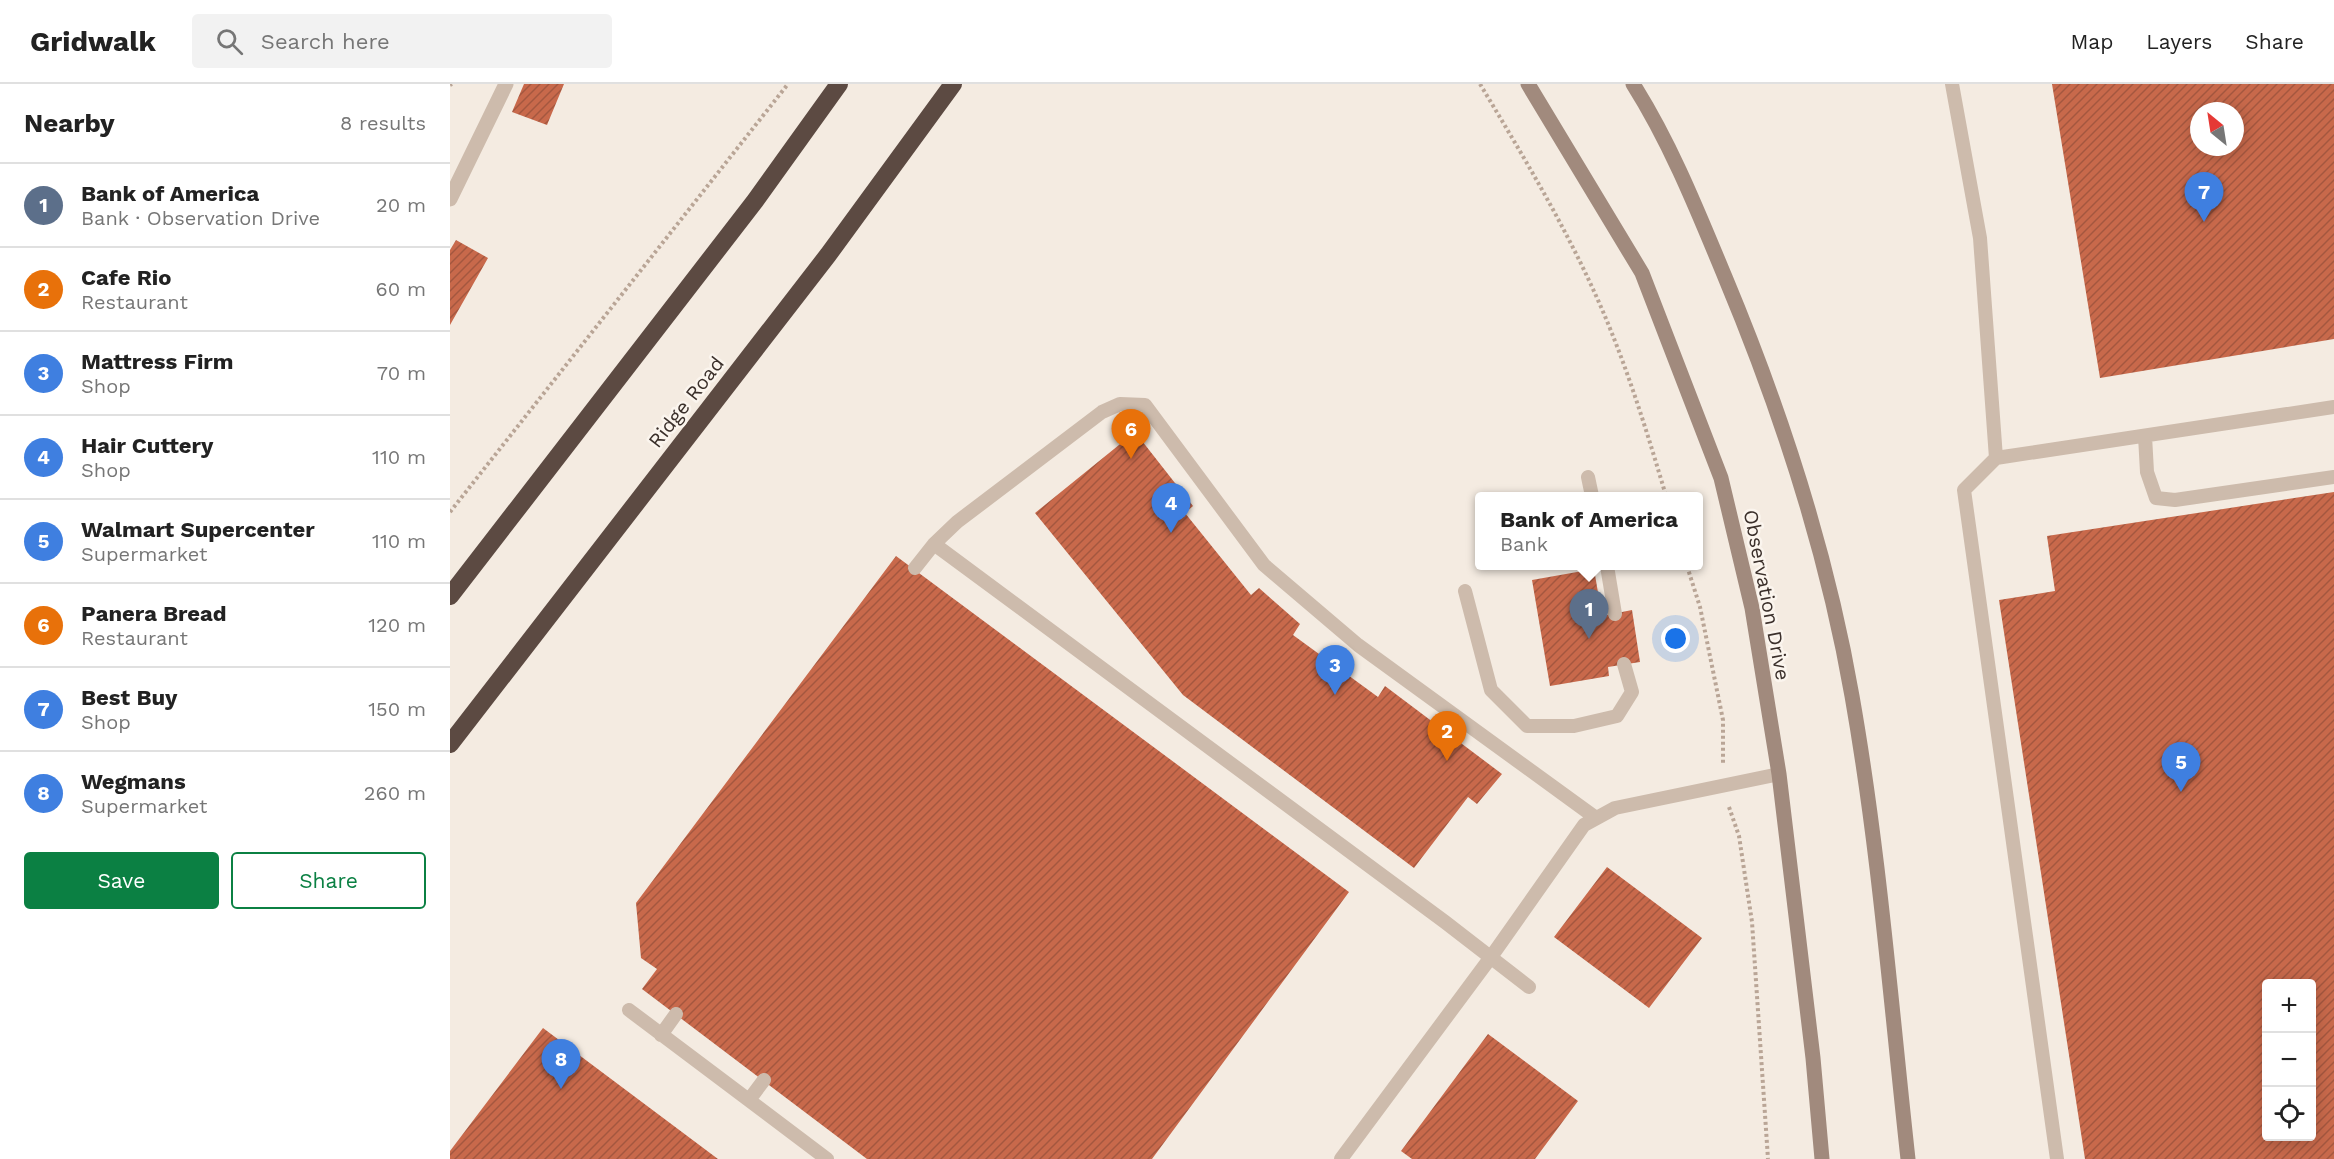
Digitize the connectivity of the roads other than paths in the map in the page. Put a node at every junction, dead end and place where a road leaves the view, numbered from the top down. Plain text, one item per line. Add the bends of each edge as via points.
1 (506, 84) edge
2 (839, 84) edge
3 (953, 84) edge
4 (1528, 84) edge
5 (1633, 84) edge
6 (1952, 84) edge
7 (450, 198) edge
8 (2334, 407) edge
9 (2145, 436) junction
10 (1996, 458) junction
11 (1588, 477) dead end
12 (2334, 477) edge
13 (1591, 492) edge
14 (934, 544) junction
15 (915, 568) dead end
16 (1608, 570) edge
17 (1465, 591) dead end
18 (450, 597) edge
19 (1615, 614) dead end
20 (1624, 664) dead end
21 (450, 744) edge
22 (1779, 774) junction
23 (1596, 818) junction
24 (1491, 957) junction
25 (1529, 987) dead end
26 (629, 1011) dead end
27 (676, 1014) dead end
28 (661, 1035) junction
29 (764, 1080) dead end
30 (749, 1100) junction
31 (827, 1159) edge
32 (1341, 1159) edge
33 (1822, 1159) edge
34 (1908, 1159) edge
35 (2057, 1159) edge

1 - 7 street
2 - 18 highway via 755,201
3 - 21 highway, Ridge Road via 828,255
4 - 22 street, Observation Drive via 1642,273 1721,478 1752,608
5 - 34 street via 1674,160 1779,414 1833,607 1868,787
6 - 10 lane via 1980,238
8 - 9 lane
9 - 10 lane
9 - 12 lane via 2147,472 2156,498 2175,500
10 - 35 lane via 1964,490
11 - 13 lane
14 - 15 lane
14 - 23 lane via 957,522 1102,412 1120,404 1145,405 1264,565 1358,645
14 - 24 lane
16 - 19 lane
17 - 20 lane via 1491,690 1527,726 1574,726 1617,716 1632,692
22 - 23 lane via 1615,808
22 - 33 street, Observation Drive via 1814,1058
23 - 24 lane via 1584,825
24 - 25 lane
24 - 32 lane
26 - 28 lane
27 - 28 lane
28 - 30 lane
29 - 30 lane
30 - 31 lane

